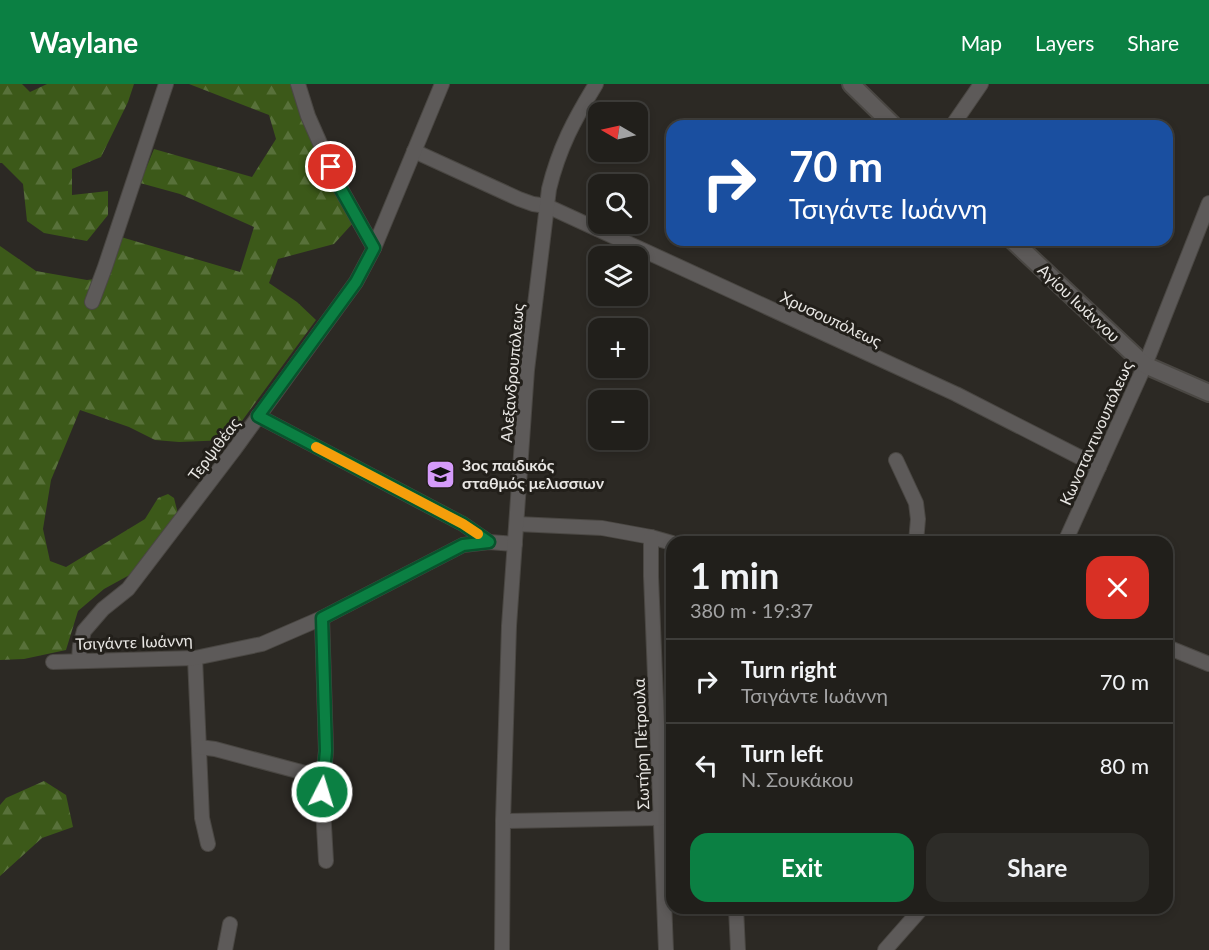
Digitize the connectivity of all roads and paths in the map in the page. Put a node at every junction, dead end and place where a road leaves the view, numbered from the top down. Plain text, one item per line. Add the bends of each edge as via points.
1 (166, 84) edge
2 (298, 84) edge
3 (442, 84) edge
4 (596, 84) edge
5 (851, 84) edge
6 (981, 84) edge
7 (888, 120) edge
8 (956, 120) edge
9 (414, 151) junction
10 (1209, 203) edge
11 (547, 206) junction
12 (1018, 246) edge
13 (374, 248) junction
14 (92, 302) dead end
15 (1145, 365) junction
16 (1209, 393) edge
17 (258, 416) junction
18 (896, 460) dead end
19 (1099, 467) junction
20 (517, 524) junction
21 (917, 536) edge
22 (1068, 536) edge
23 (651, 537) junction
24 (666, 541) edge
25 (489, 542) junction
26 (514, 544) junction
27 (322, 618) junction
28 (1173, 649) edge
29 (195, 658) junction
30 (79, 660) junction
31 (53, 662) dead end
32 (1209, 664) edge
33 (199, 747) junction
34 (324, 778) junction
35 (666, 794) edge
36 (661, 818) junction
37 (503, 821) junction
38 (208, 844) dead end
39 (326, 861) dead end
40 (736, 914) edge
41 (914, 914) edge
42 (230, 924) dead end
43 (225, 950) edge
44 (502, 950) edge
45 (666, 950) edge
46 (738, 950) edge
47 (885, 950) edge

1 - 14 street
2 - 13 street via 338,184
3 - 9 street, Τερψιθέας
4 - 11 street, Αλεξανδρουπόλεως via 563,144
5 - 7 street
6 - 8 street
9 - 11 street, Χρυσουπόλεως via 519,200
9 - 13 street, Τερψιθέας
10 - 15 street, Κωνσταντινουπόλεως
11 - 19 street, Χρυσουπόλεως via 956,394
11 - 20 street, Αλεξανδρουπόλεως via 527,370
12 - 15 street, Αγίου Ιωάννου
13 - 17 street, Τερψιθέας via 356,282
15 - 16 street, Αγίου Ιωάννου
15 - 19 street, Κωνσταντινουπόλεως
17 - 25 street via 463,524
17 - 30 street, Τερψιθέας via 128,589 84,631
18 - 21 street via 916,503
19 - 22 street, Κωνσταντινουπόλεως
20 - 23 street via 602,528
20 - 26 street, Αλεξανδρουπόλεως
23 - 24 street
23 - 35 street, Σωτήρη Πέτρουλα
25 - 26 street, Τσιγάντε Ιωάννη
25 - 27 street, Τσιγάντε Ιωάννη via 463,545
26 - 37 street, Αλεξανδρουπόλεως
27 - 29 street, Τσιγάντε Ιωάννη via 262,644
27 - 34 street
28 - 32 street
29 - 30 street, Τσιγάντε Ιωάννη
29 - 33 street
30 - 31 street, Τσιγάντε Ιωάννη
33 - 34 street
33 - 38 street via 202,818
34 - 39 street
35 - 36 street, Σωτήρη Πέτρουλα
36 - 37 street
36 - 45 street, Σωτήρη Πέτρουλα
37 - 44 street, Αλεξανδρουπόλεως
40 - 46 street
41 - 47 street
42 - 43 street

